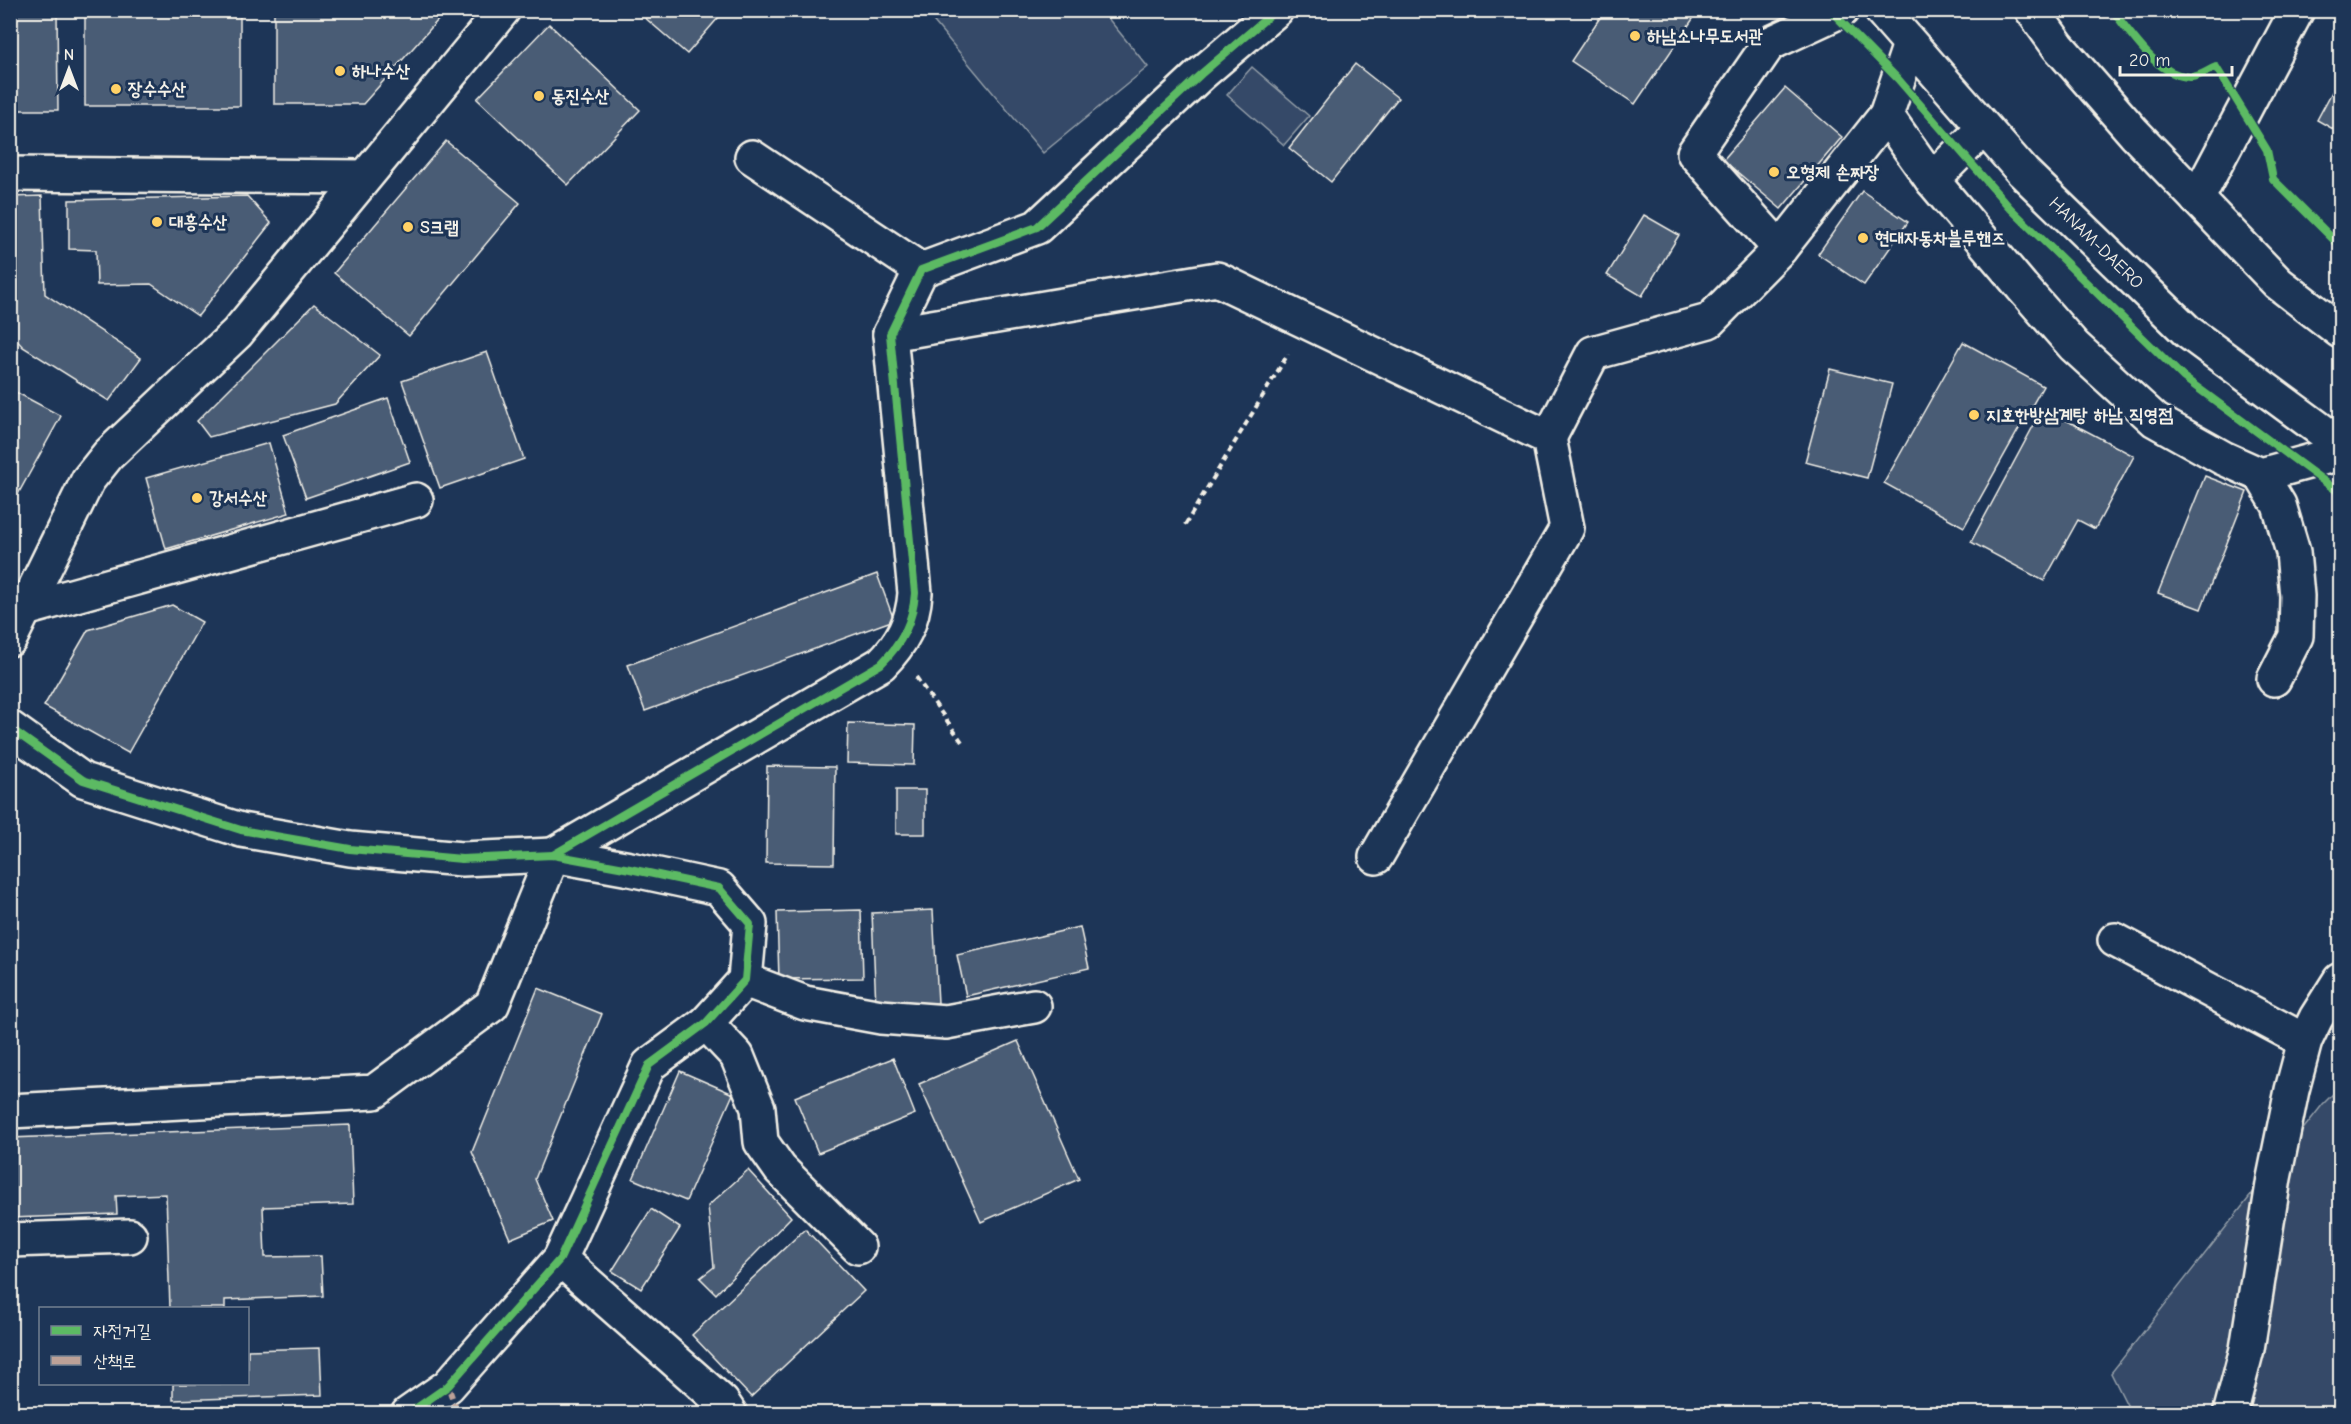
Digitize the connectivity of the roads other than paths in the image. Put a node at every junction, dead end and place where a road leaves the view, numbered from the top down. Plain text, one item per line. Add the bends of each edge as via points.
1 (503, 10) edge
2 (1276, 10) edge
3 (1842, 10) edge
4 (1881, 10) edge
5 (2032, 10) edge
6 (2297, 10) edge
7 (1910, 44) junction
8 (1886, 114) junction
9 (1984, 128) junction
10 (752, 157) dead end
11 (10, 174) edge
12 (364, 177) junction
13 (1932, 180) junction
14 (2197, 199) junction
15 (1780, 249) junction
16 (921, 270) junction
17 (2340, 331) edge
18 (890, 334) junction
19 (1549, 438) junction
20 (2340, 444) edge
21 (2340, 453) edge
22 (2261, 475) junction
23 (416, 500) dead end
24 (25, 609) junction
25 (10, 639) edge
26 (2274, 679) dead end
27 (10, 728) edge
28 (553, 855) junction
29 (1376, 857) dead end
30 (2115, 940) dead end
31 (745, 980) junction
32 (2340, 980) edge
33 (1034, 1006) dead end
34 (706, 1023) junction
35 (2305, 1041) junction
36 (10, 1111) edge
37 (129, 1236) dead end
38 (10, 1240) edge
39 (858, 1247) dead end
40 (560, 1259) junction
41 (408, 1413) edge
42 (730, 1413) edge
43 (2230, 1413) edge

1 - 12 street
2 - 16 street via 1201,74 1037,227
3 - 15 street via 1769,44 1694,153
4 - 7 street, HANAM-DAERO
5 - 14 street via 2058,46
6 - 14 street
7 - 8 street
7 - 9 street, HANAM-DAERO
8 - 13 street
8 - 15 street
9 - 13 street
9 - 20 street, HANAM-DAERO via 2188,332
10 - 16 street
11 - 12 street
12 - 24 street via 237,333 108,455 88,480
13 - 22 street via 2074,346 2154,420
14 - 17 street via 2278,283
15 - 19 street via 1709,321 1593,353
16 - 18 street
18 - 19 street via 1217,279
18 - 28 street via 915,593 913,613 896,650 881,664
19 - 29 street via 1567,528
21 - 22 street
22 - 26 street via 2279,505 2293,552 2297,596 2296,636
23 - 24 street
24 - 25 street
27 - 28 street via 83,780 241,830 350,849 462,859
28 - 31 street via 719,888 750,924
28 - 36 street via 492,1005 374,1092
30 - 35 street
31 - 33 street via 805,1003 881,1017 946,1022
31 - 34 street
32 - 35 street
34 - 39 street via 737,1056 758,1108 761,1142 780,1168
34 - 40 street via 649,1065
35 - 43 street via 2274,1178 2247,1349
37 - 38 street
40 - 41 street via 448,1386
40 - 42 street via 722,1401

